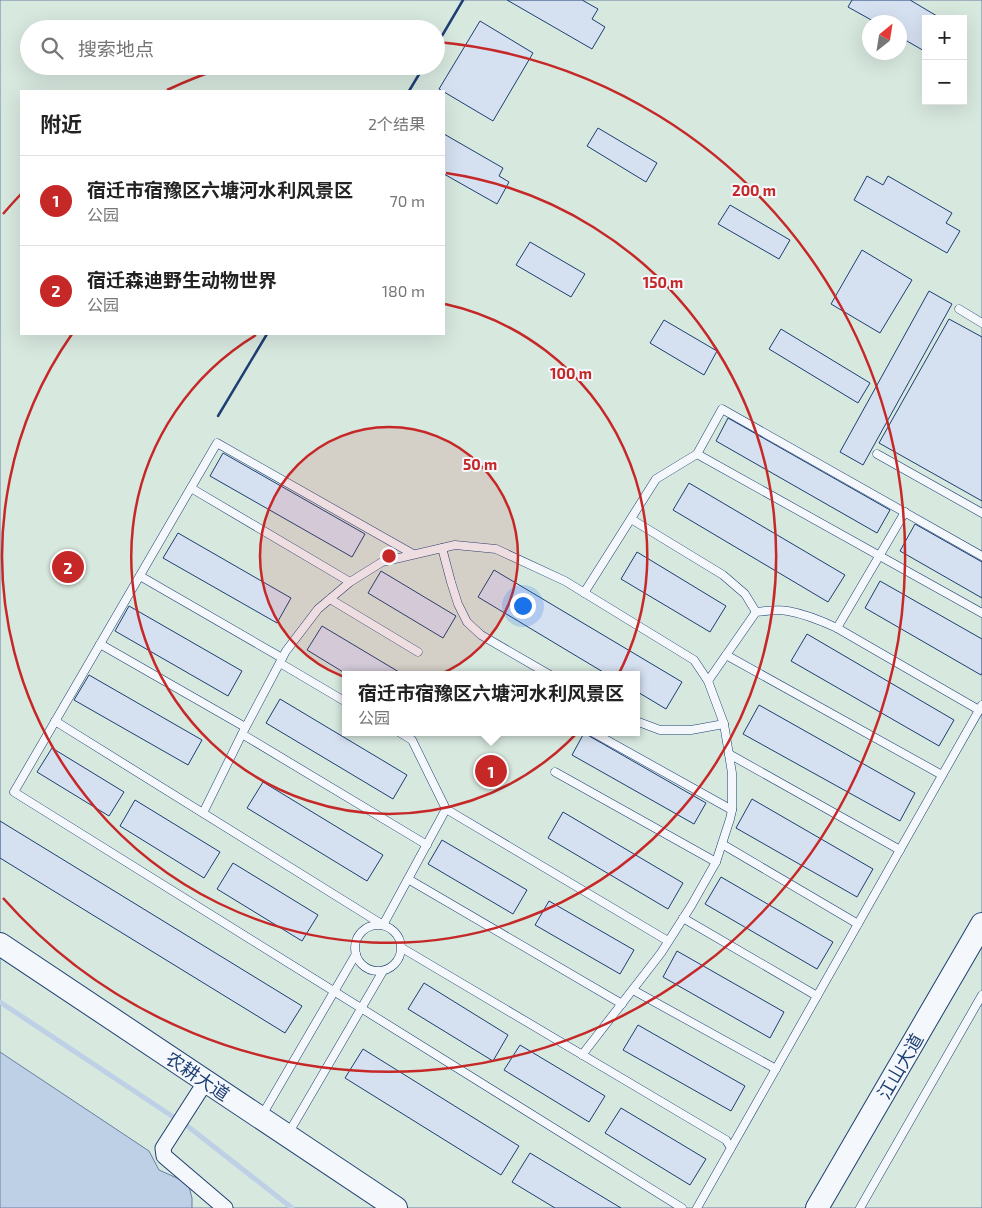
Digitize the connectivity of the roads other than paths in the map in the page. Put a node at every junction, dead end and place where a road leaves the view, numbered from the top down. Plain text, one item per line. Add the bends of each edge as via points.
1 (959, 309) dead end
2 (982, 323) edge
3 (697, 454) junction
4 (877, 454) dead end
5 (191, 488) junction
6 (905, 512) junction
7 (982, 512) edge
8 (630, 519) junction
9 (442, 548) junction
10 (413, 554) junction
11 (880, 556) junction
12 (982, 556) edge
13 (140, 576) junction
14 (350, 582) junction
15 (584, 593) junction
16 (330, 599) junction
17 (756, 612) junction
18 (982, 613) edge
19 (837, 628) junction
20 (100, 644) junction
21 (418, 652) dead end
22 (726, 655) junction
23 (281, 660) junction
24 (543, 671) edge
25 (708, 681) junction
26 (342, 699) edge
27 (981, 707) edge
28 (55, 721) junction
29 (640, 722) edge
30 (724, 724) junction
31 (244, 731) junction
32 (406, 736) edge
33 (599, 736) edge
34 (729, 754) junction
35 (555, 772) dead end
36 (942, 775) junction
37 (446, 809) junction
38 (732, 810) junction
39 (204, 813) junction
40 (722, 844) junction
41 (427, 845) junction
42 (900, 850) junction
43 (716, 862) junction
44 (408, 879) junction
45 (683, 918) junction
46 (858, 924) junction
47 (982, 924) edge
48 (383, 925) junction
49 (668, 941) junction
50 (0, 944) edge
51 (402, 948) junction
52 (356, 954) junction
53 (384, 972) junction
54 (633, 990) junction
55 (334, 992) junction
56 (982, 995) edge
57 (817, 996) junction
58 (622, 1004) junction
59 (361, 1009) junction
60 (582, 1055) junction
61 (776, 1069) junction
62 (206, 1081) junction
63 (261, 1118) junction
64 (287, 1135) junction
65 (731, 1148) junction
66 (226, 1208) edge
67 (396, 1208) edge
68 (682, 1208) edge
69 (697, 1208) edge
70 (817, 1208) edge
71 (860, 1208) edge

1 - 2 lane
3 - 6 lane via 722,409
3 - 8 lane via 656,479
3 - 11 lane
4 - 7 lane
5 - 10 lane via 217,443
5 - 13 lane
5 - 14 lane
6 - 11 lane
6 - 12 lane
8 - 15 lane
8 - 17 lane via 723,575 745,594
9 - 10 lane
9 - 15 lane via 455,545 496,549
9 - 24 lane via 450,582 467,622 481,635
10 - 14 lane via 382,562
11 - 18 lane
11 - 19 lane
13 - 20 lane
13 - 23 lane
14 - 16 lane
15 - 25 lane via 694,660
16 - 21 lane
16 - 23 lane via 318,609
17 - 19 lane via 788,611
17 - 22 lane
19 - 27 lane
20 - 28 lane
20 - 31 lane
22 - 25 lane
22 - 36 lane
23 - 26 lane
23 - 31 lane
25 - 30 lane
27 - 36 lane
28 - 39 lane
28 - 55 lane via 14,792
29 - 30 lane via 660,730 691,730
30 - 34 lane
31 - 39 lane
31 - 41 lane
32 - 37 lane via 412,740
33 - 38 lane
34 - 38 lane
34 - 42 lane
35 - 43 lane
36 - 42 lane
37 - 41 lane
37 - 49 lane
38 - 40 lane
39 - 48 lane
40 - 43 lane
40 - 46 lane
41 - 44 lane
42 - 46 lane
43 - 45 lane
44 - 48 lane
44 - 58 lane
45 - 49 lane
45 - 57 lane
46 - 57 lane
47 - 70 street, 江山大道
48 - 51 lane via 397,933
48 - 52 lane via 368,927 361,932 355,947
49 - 54 lane
50 - 62 street, 农耕大道
51 - 53 lane via 397,963
51 - 60 lane
52 - 53 lane via 363,966
52 - 55 lane
53 - 59 lane
54 - 58 lane
54 - 61 lane
55 - 59 lane
55 - 63 lane
56 - 71 lane
57 - 61 lane
58 - 60 lane
59 - 64 lane
59 - 68 lane
60 - 65 lane via 726,1140
61 - 65 lane
62 - 63 street, 农耕大道
62 - 66 street via 162,1148 164,1156
63 - 64 street, 农耕大道
64 - 67 street, 农耕大道
65 - 69 lane

